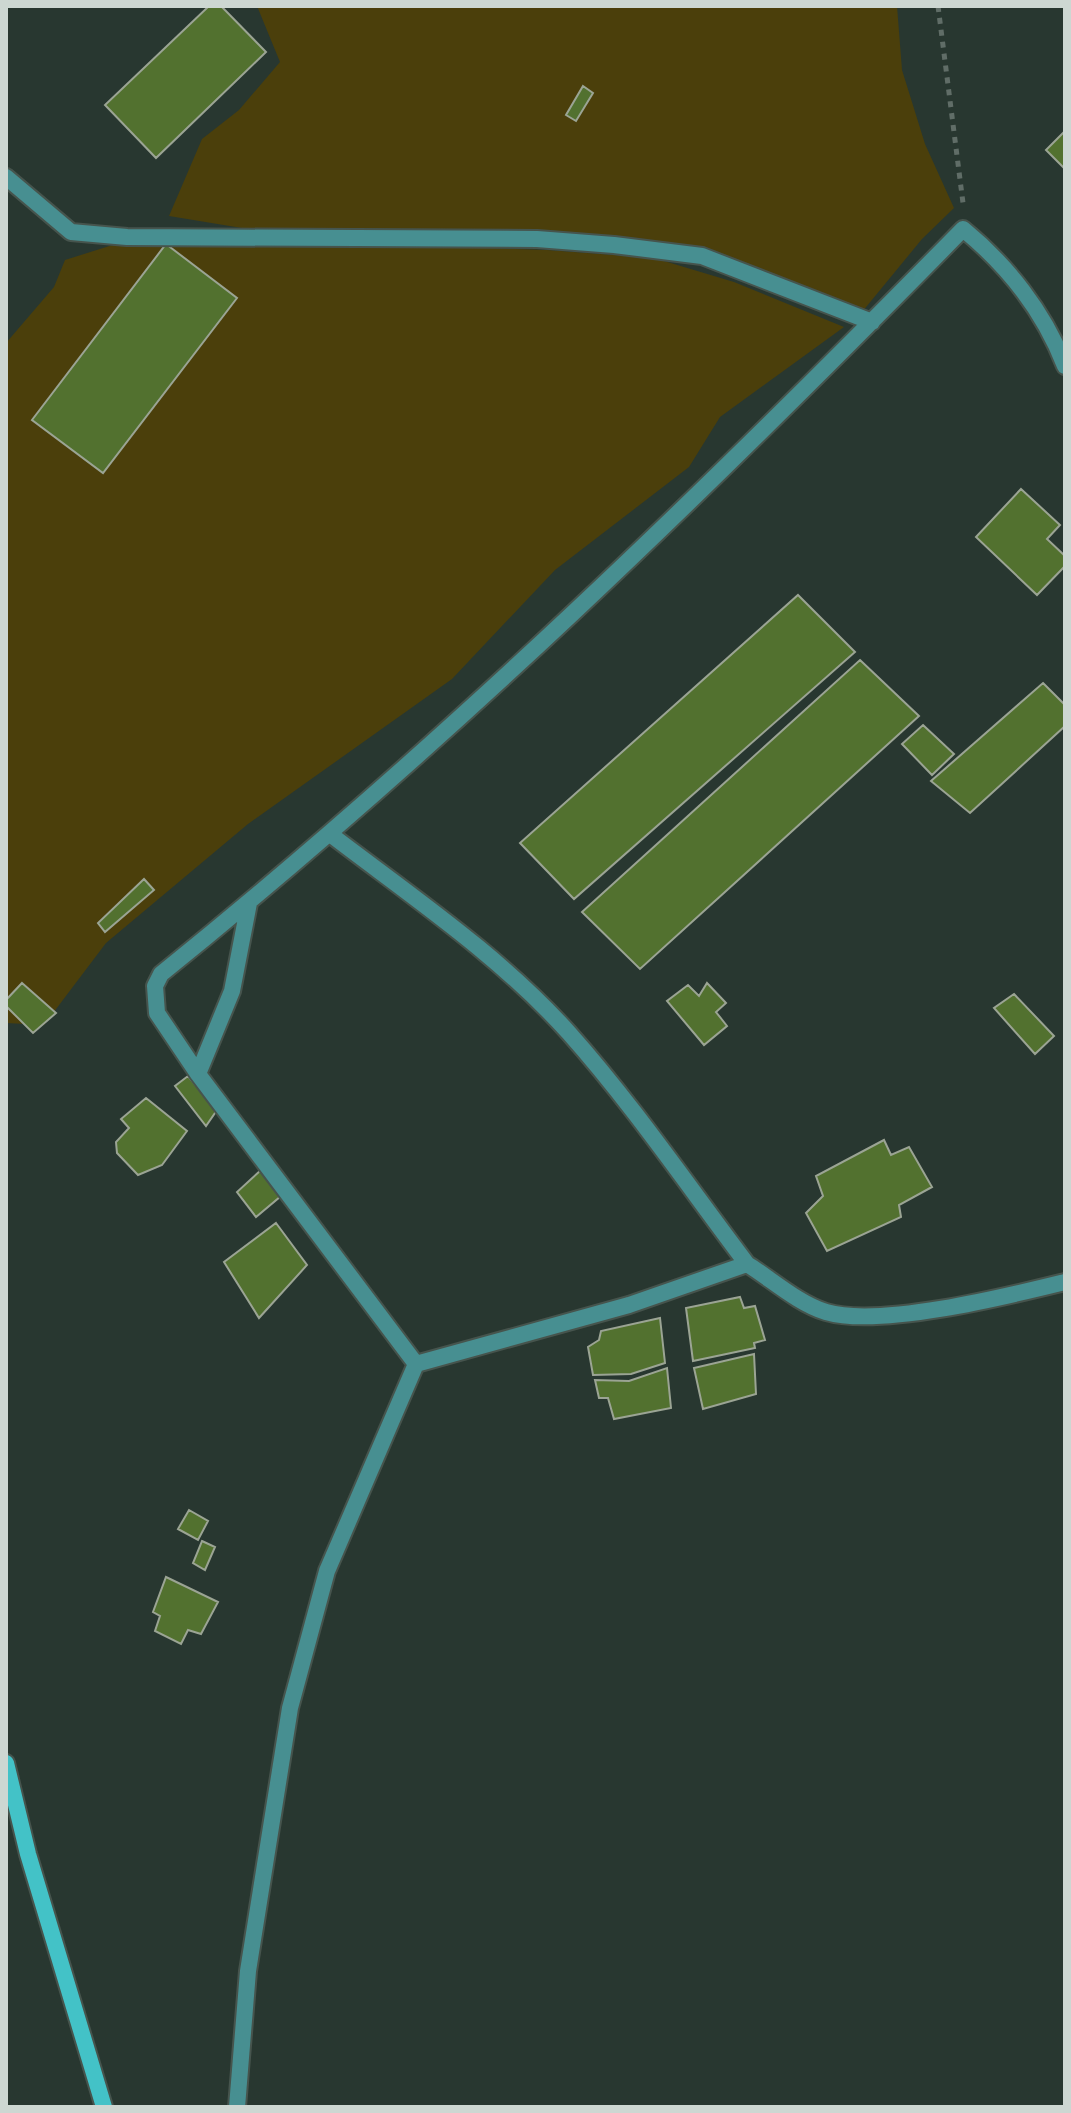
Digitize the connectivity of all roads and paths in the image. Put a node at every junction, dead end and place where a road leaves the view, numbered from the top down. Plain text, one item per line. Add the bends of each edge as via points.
1 (938, 6) edge
2 (6, 177) edge
3 (963, 229) junction
4 (872, 322) junction
5 (1065, 366) edge
6 (330, 834) junction
7 (249, 903) junction
8 (198, 1074) junction
9 (747, 1264) junction
10 (1065, 1282) edge
11 (416, 1364) junction
12 (6, 1763) edge
13 (104, 2107) edge
14 (237, 2107) edge

1 - 3 path
2 - 4 street via 71,232 127,237 537,239 614,245 702,256
3 - 4 street
3 - 5 street via 1033,304
4 - 6 street via 642,551
6 - 7 street
6 - 9 street via 455,929 567,1031
7 - 8 street via 232,991
7 - 8 street via 161,974 155,986 157,1013
8 - 11 street
9 - 10 street via 824,1312 849,1316 906,1312
9 - 11 street via 629,1305
11 - 14 street via 327,1571 290,1708 248,1971
12 - 13 street

